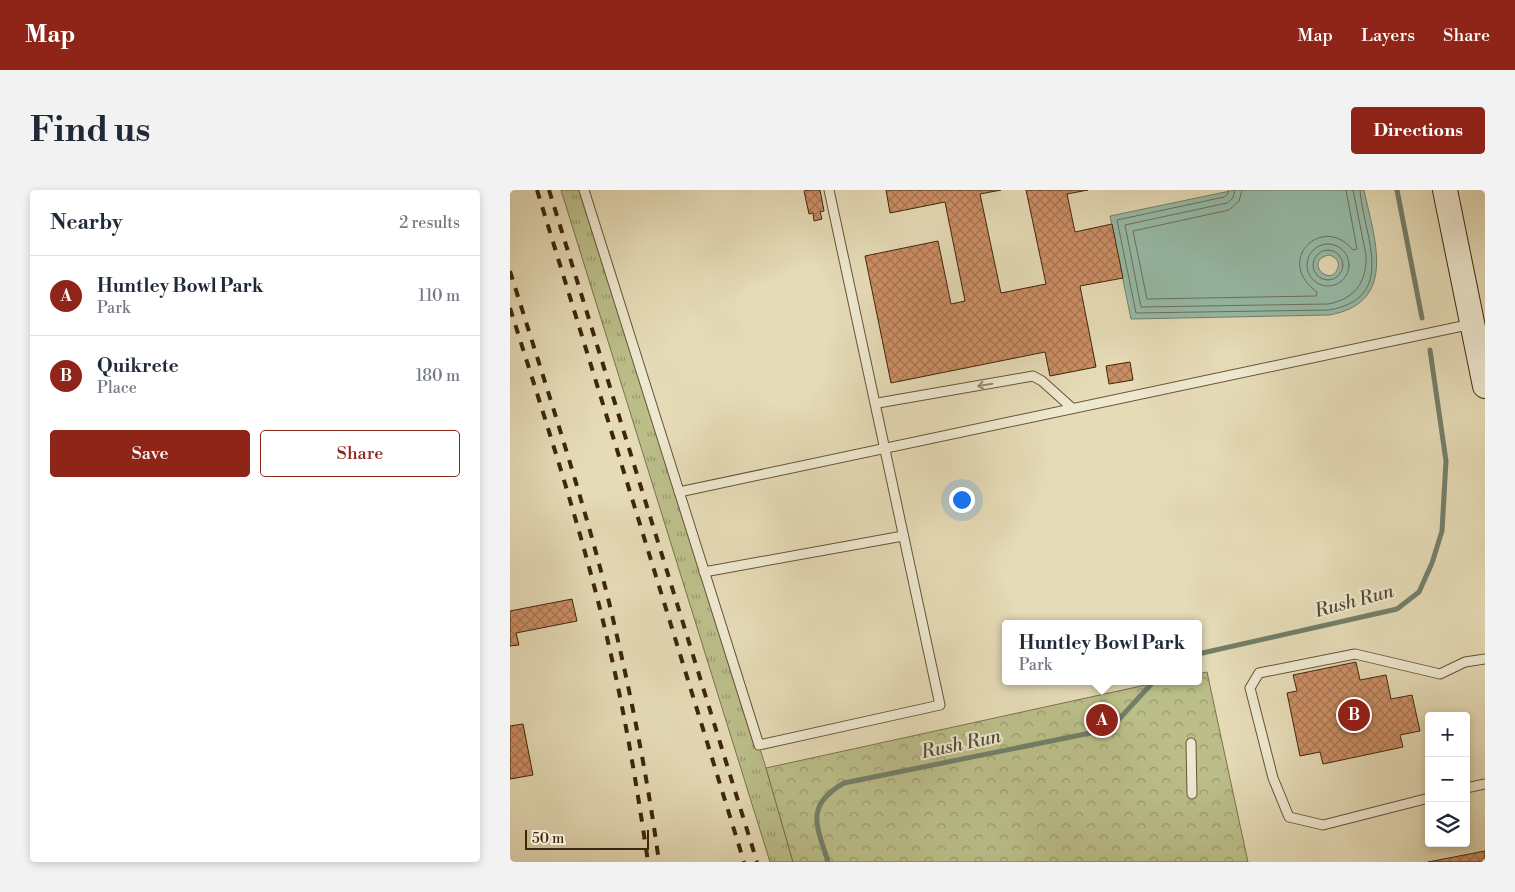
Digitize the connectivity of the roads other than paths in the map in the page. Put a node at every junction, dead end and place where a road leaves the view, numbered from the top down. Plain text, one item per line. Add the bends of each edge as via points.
1 (584, 190) edge
2 (829, 190) edge
3 (1445, 190) edge
4 (1472, 324) junction
5 (1485, 386) edge
6 (878, 403) dead end
7 (1072, 408) junction
8 (884, 449) junction
9 (679, 492) junction
10 (903, 536) junction
11 (704, 572) junction
12 (1485, 658) edge
13 (1191, 743) dead end
14 (1485, 784) edge
15 (1470, 787) edge
16 (1192, 794) dead end
17 (1425, 799) edge

1 - 9 lane
2 - 8 lane
3 - 4 main road
4 - 5 main road
4 - 7 lane
7 -> 6 lane via 1033,376
7 - 8 lane
8 - 9 lane
8 - 10 lane
9 - 11 lane
10 - 11 lane
10 - 11 lane via 940,705 759,745
12 - 17 lane via 1464,662 1440,674 1355,654 1259,673 1250,688 1273,778 1288,817 1323,825
13 - 16 lane
14 - 15 lane

